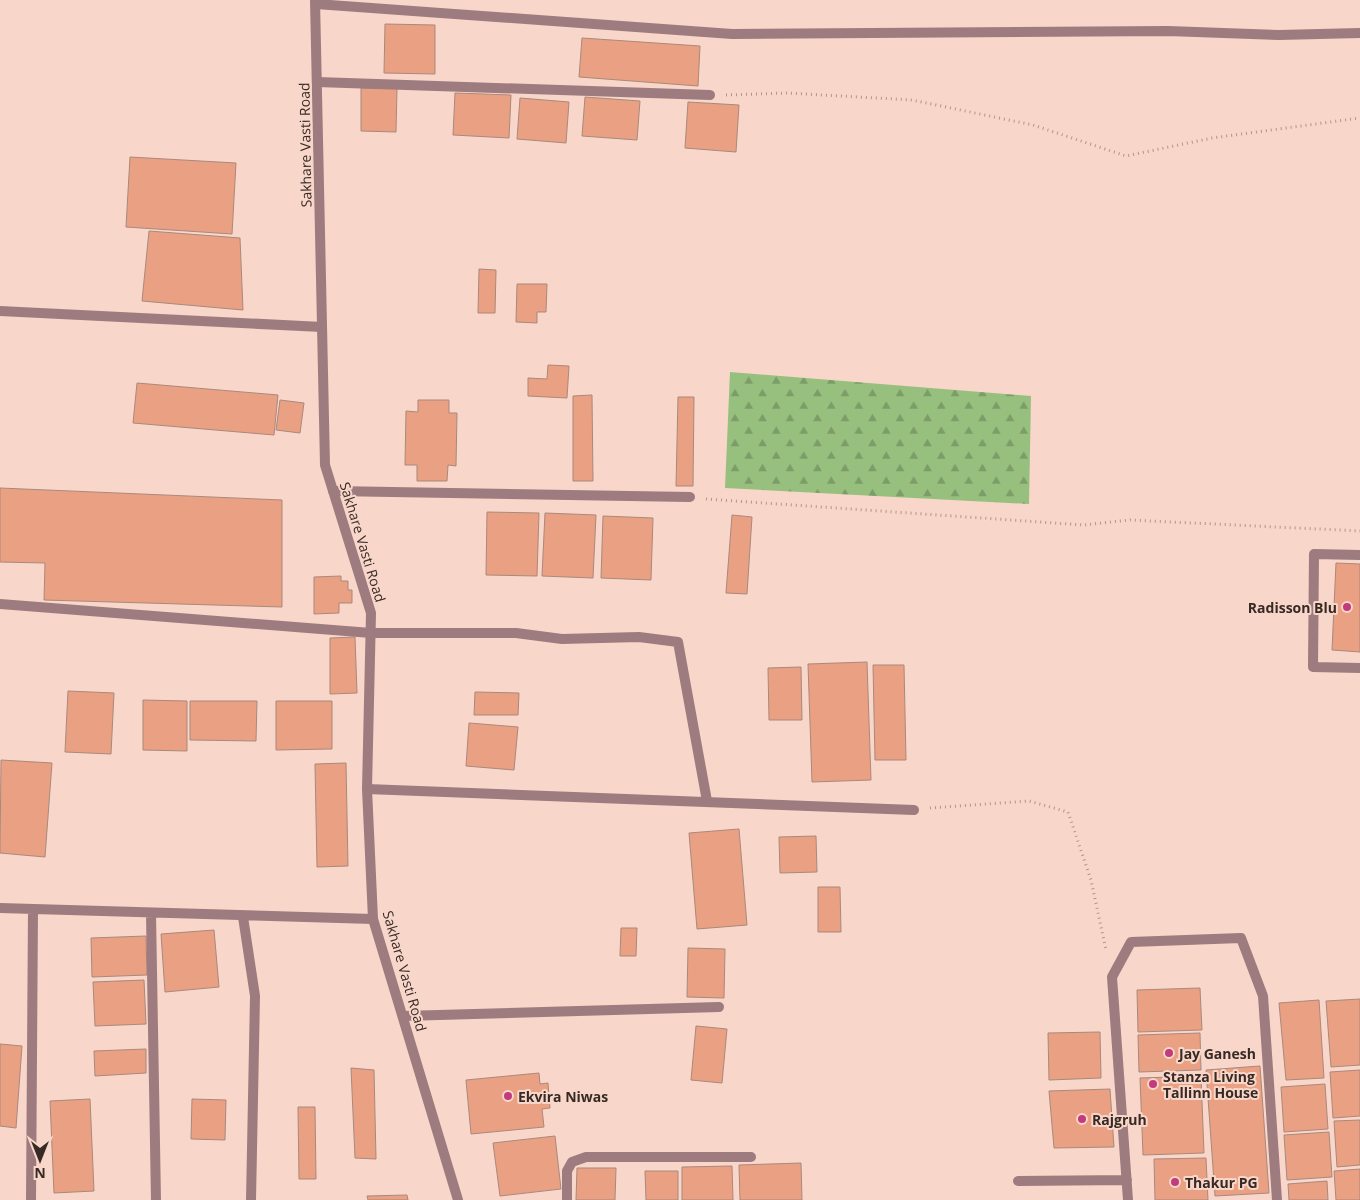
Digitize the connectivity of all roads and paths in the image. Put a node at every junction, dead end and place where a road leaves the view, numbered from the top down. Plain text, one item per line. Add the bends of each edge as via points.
1 (316, 2) edge
2 (1360, 34) edge
3 (318, 82) junction
4 (710, 95) joint
5 (1360, 118) edge
6 (0, 311) edge
7 (322, 327) junction
8 (333, 491) junction
9 (690, 497) joint
10 (1360, 531) edge
11 (1360, 555) edge
12 (0, 604) edge
13 (371, 633) junction
14 (1360, 668) edge
15 (367, 789) junction
16 (707, 801) junction
17 (914, 810) joint
18 (0, 908) edge
19 (33, 910) junction
20 (151, 914) junction
21 (243, 916) junction
22 (373, 919) junction
23 (1112, 977) junction
24 (720, 1007) dead end
25 (403, 1016) junction
26 (751, 1157) dead end
27 (1127, 1180) junction
28 (1018, 1181) dead end
29 (31, 1200) edge
30 (156, 1200) edge
31 (251, 1200) edge
32 (458, 1200) edge
33 (567, 1200) edge
34 (1128, 1200) edge
35 (1277, 1200) edge

1 - 2 street via 732,34 1168,31
1 - 3 street, Sakhare Vasti Road
3 - 4 street
3 - 7 street, Sakhare Vasti Road
4 - 5 path via 787,93 912,100 1033,125 1126,156 1212,138
6 - 7 street
7 - 8 street, Sakhare Vasti Road via 325,466
8 - 9 street
8 - 13 street, Sakhare Vasti Road via 371,612
9 - 10 path via 1083,525 1130,520
11 - 14 street via 1314,554 1312,667
12 - 13 street
13 - 15 street, Sakhare Vasti Road
13 - 16 street via 516,633 562,639 639,637 678,642
15 - 16 street
15 - 22 street, Sakhare Vasti Road
16 - 17 street
17 - 23 path via 1028,801 1068,812 1091,880
18 - 19 street
19 - 20 street
19 - 29 street
20 - 21 street
20 - 30 street
21 - 22 street
21 - 31 street via 255,996
22 - 25 street, Sakhare Vasti Road
23 - 27 street
23 - 35 street via 1131,942 1242,938 1263,996
24 - 25 street
25 - 32 street, Sakhare Vasti Road
26 - 33 street via 586,1157 572,1162 568,1171
27 - 28 street
27 - 34 street

